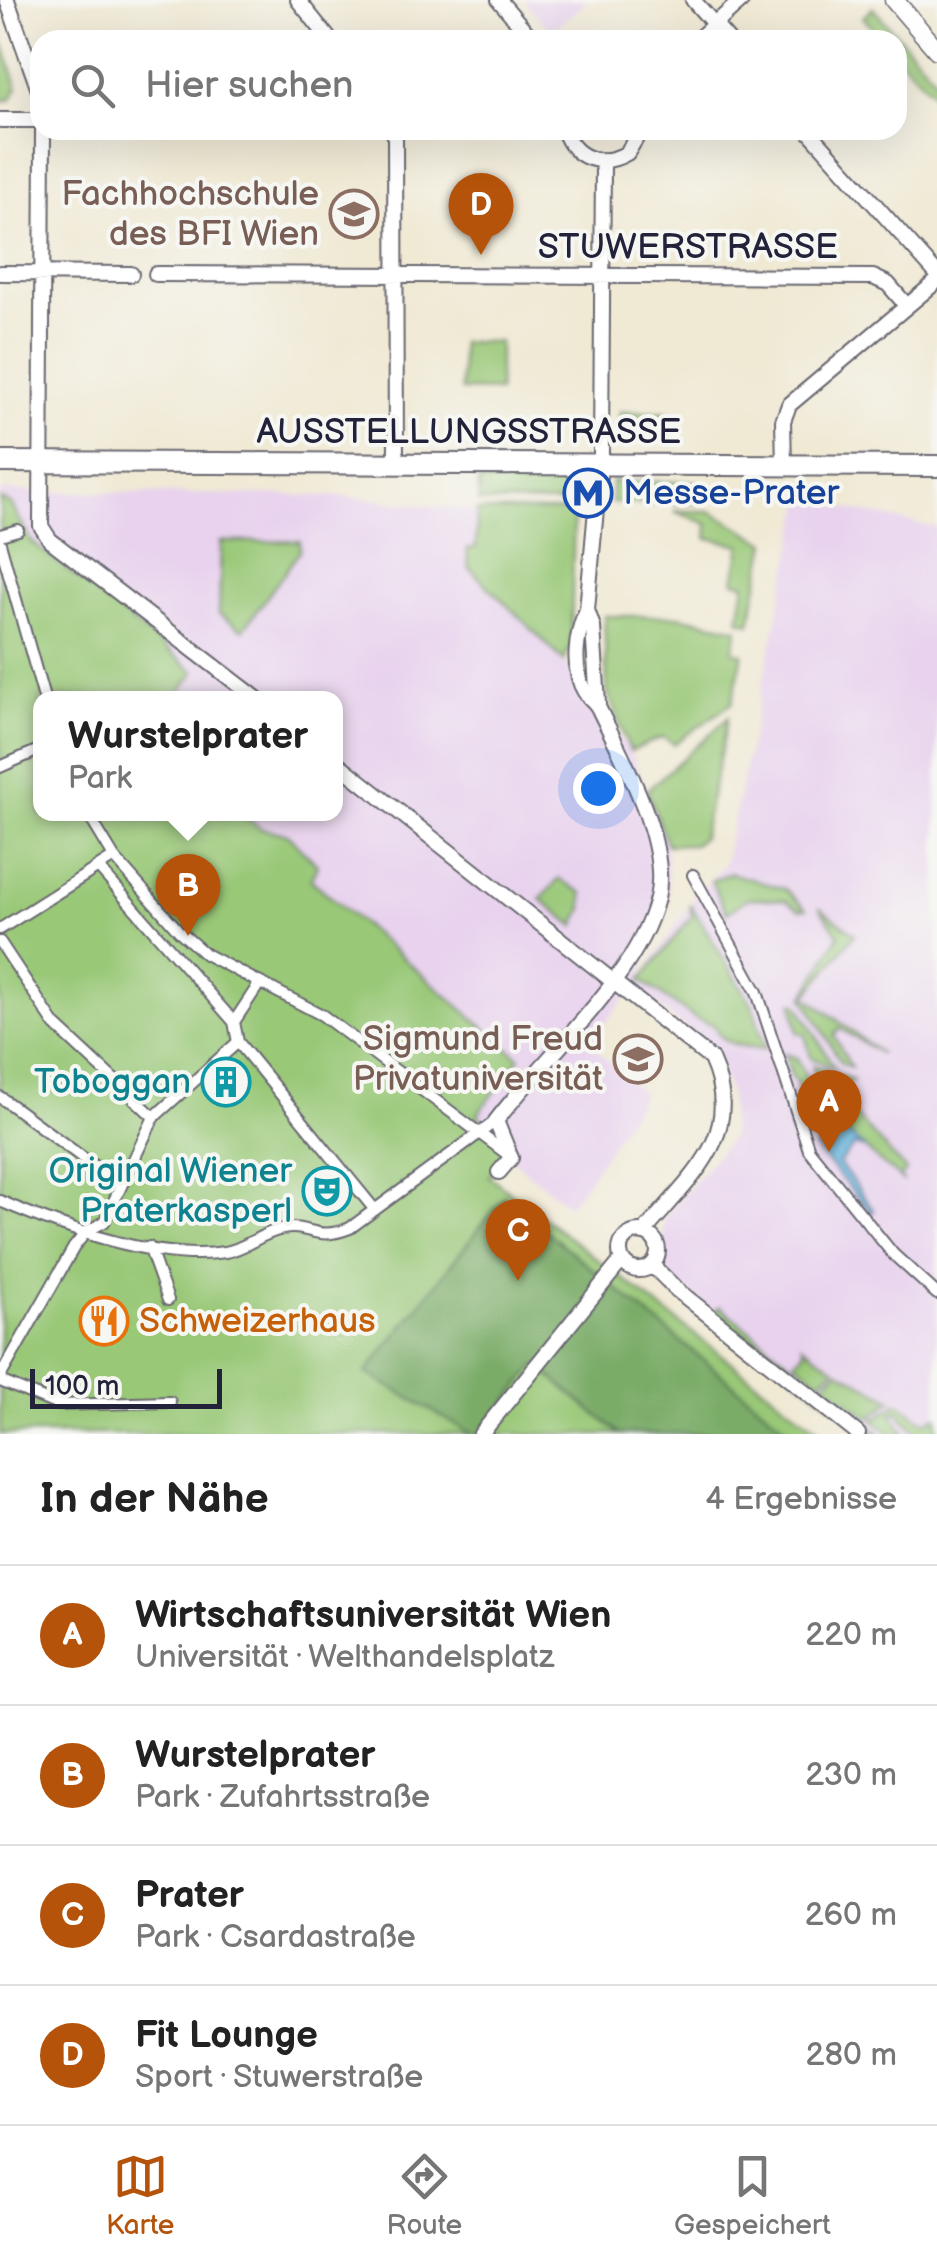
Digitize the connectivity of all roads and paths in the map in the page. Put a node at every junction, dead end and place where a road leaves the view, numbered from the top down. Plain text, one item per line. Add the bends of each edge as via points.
1 (7, 0) edge
2 (298, 0) edge
3 (499, 0) edge
4 (693, 0) edge
5 (742, 0) edge
6 (894, 0) edge
7 (714, 25) junction
8 (322, 30) edge
9 (525, 30) edge
10 (708, 30) edge
11 (719, 30) edge
12 (937, 50) edge
13 (30, 65) edge
14 (0, 120) edge
15 (30, 120) edge
16 (43, 140) edge
17 (395, 140) edge
18 (570, 140) edge
19 (635, 140) edge
20 (817, 140) edge
21 (602, 161) junction
22 (0, 273) edge
23 (43, 274) junction
24 (131, 274) dead end
25 (156, 274) dead end
26 (395, 276) junction
27 (601, 276) junction
28 (937, 277) edge
29 (908, 306) junction
30 (0, 462) edge
31 (42, 462) junction
32 (396, 464) junction
33 (599, 466) junction
34 (784, 466) junction
35 (937, 466) edge
36 (18, 530) dead end
37 (0, 539) edge
38 (587, 610) junction
39 (42, 691) edge
40 (247, 691) edge
41 (598, 705) junction
42 (33, 752) edge
43 (0, 766) edge
44 (343, 768) edge
45 (92, 821) edge
46 (114, 857) junction
47 (98, 866) junction
48 (693, 875) dead end
49 (0, 929) edge
50 (0, 942) edge
51 (611, 980) junction
52 (258, 984) junction
53 (234, 1022) junction
54 (238, 1042) junction
55 (0, 1097) edge
56 (154, 1117) junction
57 (496, 1121) junction
58 (478, 1132) junction
59 (511, 1158) junction
60 (499, 1172) dead end
61 (120, 1185) junction
62 (0, 1201) edge
63 (375, 1210) junction
64 (86, 1232) junction
65 (643, 1232) junction
66 (149, 1247) junction
67 (622, 1260) junction
68 (652, 1265) junction
69 (937, 1294) edge
70 (168, 1300) dead end
71 (0, 1379) edge
72 (170, 1402) dead end
73 (481, 1434) edge
74 (858, 1434) edge

1 - 13 street
2 - 8 street
3 - 9 street
4 - 7 street
5 - 7 street
6 - 12 street
7 - 10 street
7 - 11 street
14 - 15 street
16 - 23 street
17 - 26 street
18 - 21 street via 577,151
19 - 21 street via 627,153
20 - 28 street
21 - 27 street
22 - 23 street
23 - 24 street
23 - 31 street
25 - 26 street, STUWERSTRASSE
26 - 27 street, STUWERSTRASSE
26 - 32 street
27 - 29 street, STUWERSTRASSE via 873,277
27 - 33 street
28 - 29 street
29 - 34 street via 792,402 782,420
30 - 31 main road, AUSSTELLUNGSSTRASSE
31 - 32 main road, AUSSTELLUNGSSTRASSE
31 - 40 street via 41,516 50,540
32 - 33 main road, AUSSTELLUNGSSTRASSE
33 - 34 main road, AUSSTELLUNGSSTRASSE
33 - 38 street
34 - 35 main road, AUSSTELLUNGSSTRASSE
36 - 37 street
37 - 39 street
38 - 41 street
38 - 41 street via 579,626 580,680
41 - 51 street via 657,853 657,896 638,943
42 - 43 street
44 - 51 street
45 - 46 street
46 - 47 street
46 - 52 street via 205,954
47 - 49 street
47 - 53 street
48 - 69 street via 750,970 809,1150 893,1254
50 - 56 street via 56,1025
51 - 57 street
51 - 65 street via 711,1059 724,1101 719,1136
52 - 53 street
52 - 58 street via 322,1015
53 - 54 street
54 - 56 street
54 - 63 street
55 - 61 street
56 - 61 street
57 - 58 street
57 - 59 street
58 - 59 street
58 - 63 street
59 - 60 street
61 - 64 street via 104,1222
62 - 64 street
63 - 66 street via 332,1235 282,1229 229,1252
64 - 66 street
64 - 71 street
65 - 67 street via 623,1240
65 - 68 street via 656,1244
66 - 70 street
67 - 68 street via 636,1270
67 - 73 street
68 - 74 street
71 - 72 street via 58,1405

